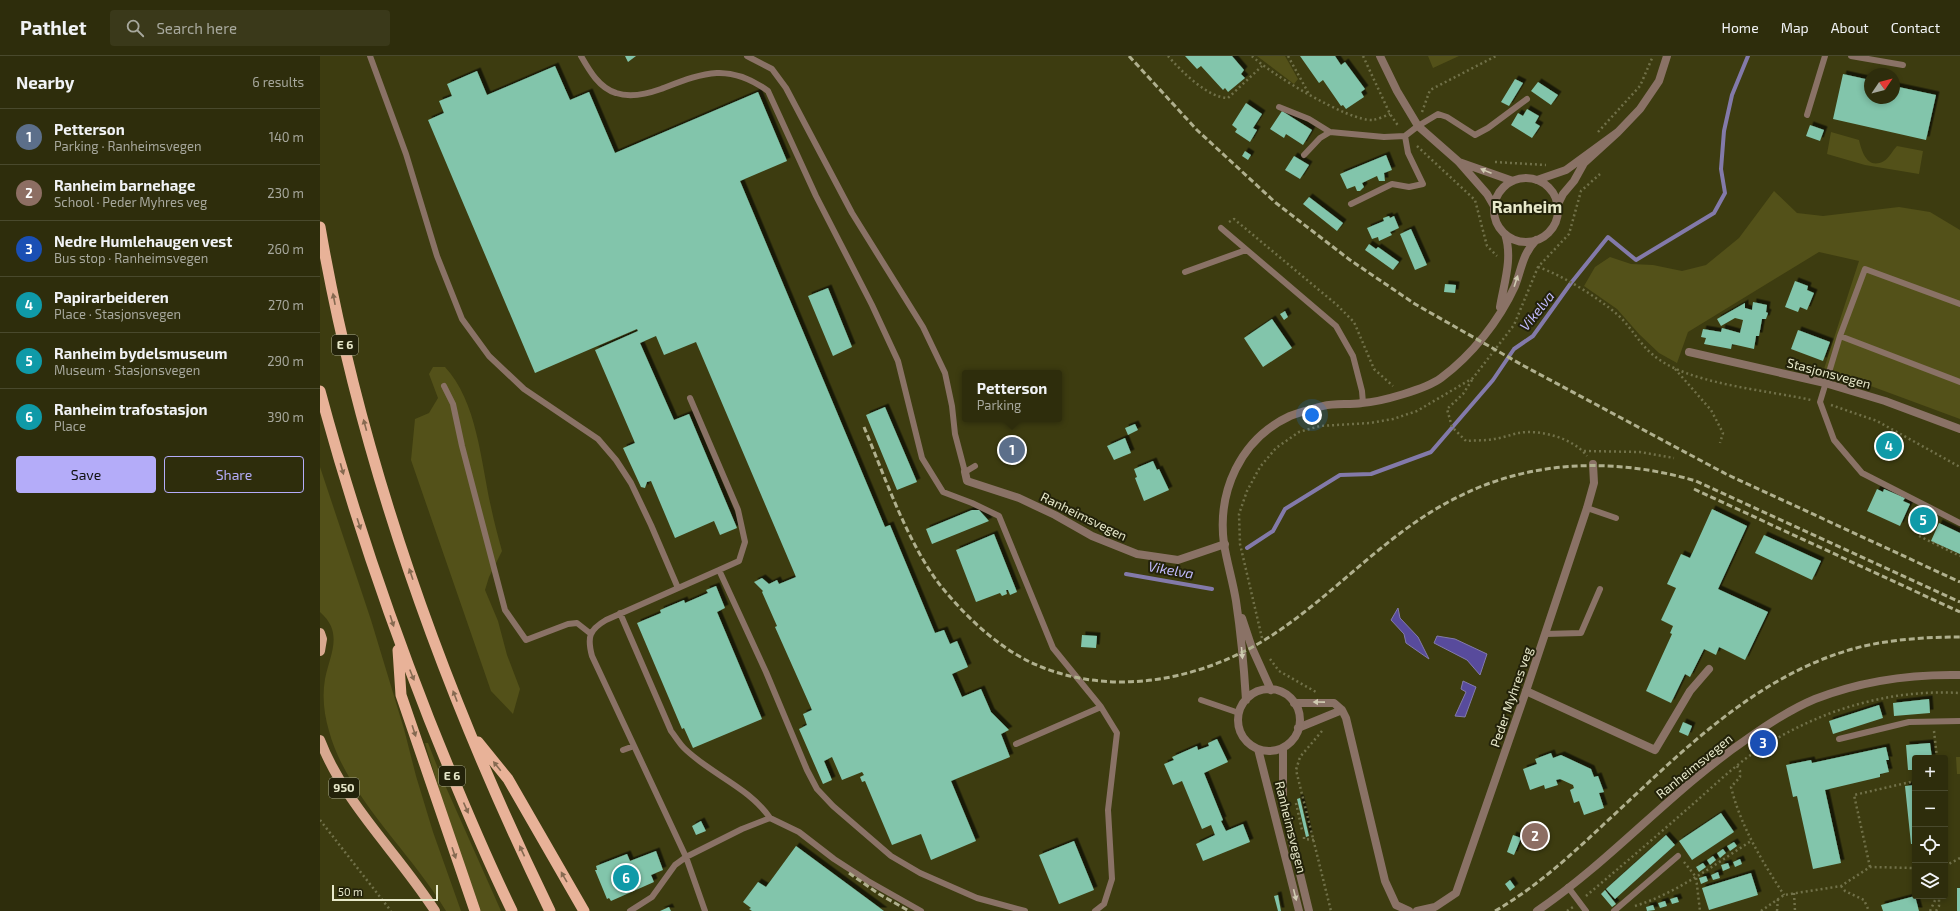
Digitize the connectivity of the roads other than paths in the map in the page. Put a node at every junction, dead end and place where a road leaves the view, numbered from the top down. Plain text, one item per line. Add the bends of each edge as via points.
1 (370, 56) edge
2 (581, 56) edge
3 (746, 56) edge
4 (1380, 56) edge
5 (1667, 56) edge
6 (1825, 56) edge
7 (1852, 56) edge
8 (1903, 65) dead end
9 (1527, 99) dead end
10 (1279, 107) dead end
11 (1807, 116) dead end
12 (1418, 126) junction
13 (1330, 132) junction
14 (1618, 132) junction
15 (1405, 136) junction
16 (1304, 155) dead end
17 (1459, 162) junction
18 (1537, 180) junction
19 (1513, 181) junction
20 (1351, 204) dead end
21 (1494, 206) junction
22 (1557, 206) junction
23 (320, 227) edge
24 (1221, 228) dead end
25 (1505, 234) junction
26 (1536, 240) junction
27 (1246, 250) junction
28 (1185, 272) dead end
29 (1960, 304) edge
30 (1498, 316) junction
31 (1840, 336) junction
32 (1689, 352) dead end
33 (1960, 382) edge
34 (1825, 383) junction
35 (444, 386) dead end
36 (320, 391) edge
37 (690, 398) dead end
38 (1363, 403) junction
39 (1960, 429) edge
40 (1593, 464) road end
41 (975, 466) dead end
42 (965, 472) junction
43 (1586, 508) junction
44 (1616, 518) dead end
45 (1960, 523) edge
46 (1225, 548) junction
47 (719, 570) junction
48 (678, 588) junction
49 (1600, 589) dead end
50 (1236, 600) junction
51 (620, 614) junction
52 (320, 633) edge
53 (591, 634) junction
54 (1545, 634) junction
55 (397, 638) junction
56 (320, 651) edge
57 (1709, 669) dead end
58 (1960, 675) edge
59 (1271, 690) junction
60 (1526, 691) junction
61 (1201, 700) dead end
62 (1246, 700) junction
63 (1294, 703) junction
64 (1101, 707) junction
65 (1342, 710) junction
66 (1239, 713) junction
67 (1960, 721) edge
68 (1298, 728) junction
69 (470, 732) junction
70 (1839, 739) dead end
71 (320, 740) edge
72 (1016, 744) dead end
73 (634, 746) junction
74 (1283, 748) junction
75 (1258, 749) junction
76 (623, 750) dead end
77 (770, 818) junction
78 (1678, 856) road end
79 (686, 857) junction
80 (1568, 887) junction
81 (435, 911) edge
82 (475, 911) edge
83 (512, 911) edge
84 (550, 911) edge
85 (584, 911) edge
86 (630, 911) edge
87 (705, 911) edge
88 (921, 911) edge
89 (1024, 911) edge
90 (1095, 911) edge
91 (1299, 911) edge
92 (1309, 911) edge
93 (1409, 911) edge
94 (1417, 911) edge
95 (1537, 911) edge
96 (1586, 911) edge
97 (1614, 911) edge

1 - 48 lane via 406,154 437,256 462,319 489,356 524,389 598,439 616,460 631,483
2 - 64 lane via 593,75 605,87 616,93 644,95 701,74 719,72 754,80 768,91 816,196 898,361 922,458 943,492 999,516 1053,648
3 - 42 lane via 772,69 786,88 852,213 923,327 945,374 955,434
4 - 12 street via 1396,91
5 - 14 street via 1659,81 1640,108
6 - 11 lane
7 - 8 lane
9 - 12 lane via 1475,135 1447,116 1438,114
10 - 13 lane via 1309,119
12 - 15 lane
12 - 17 street
13 - 15 lane via 1384,137
13 - 16 lane via 1320,138
14 - 18 street via 1566,170
14 - 22 street via 1584,163
15 - 20 lane via 1408,152 1423,184 1409,187 1392,184
19 -> 17 street
17 - 21 street
18 - 19 street via 1525,178
18 - 22 street via 1551,190
19 - 21 street via 1500,191
21 - 25 street via 1496,221
22 - 26 street via 1557,215 1550,230
69 -> 23 highway, E 6 via 445,670 384,493 350,370
24 - 27 lane
25 - 26 street via 1519,241
25 - 30 street via 1509,261
30 -> 26 street via 1515,285 1528,248
27 - 28 lane
27 - 38 lane via 1336,326 1353,356
29 - 31 lane via 1865,269
30 - 38 street via 1472,351 1440,379 1389,399
31 - 33 lane
31 - 34 lane
32 - 34 street, Stasjonsvegen
34 - 39 street, Stasjonsvegen via 1885,400
34 - 45 lane via 1820,402 1834,440 1862,473
35 - 53 lane via 454,404 505,610 526,640 577,623
36 -> 55 highway, E 6 via 347,487
37 - 47 lane via 738,510 745,542 739,561
38 - 46 street via 1326,405 1290,416 1263,433 1241,458 1225,494
40 - 43 street, Peder Myhres veg via 1594,483
41 - 42 lane
42 - 46 street, Ranheimsvegen via 967,481 1019,498 1092,536 1137,554 1178,560
43 - 44 lane
43 - 54 street, Peder Myhres veg
46 - 50 street
47 - 48 lane
47 - 89 lane via 817,789 891,856 920,873 978,898
48 - 51 lane
49 - 54 lane via 1581,633
50 - 59 street via 1252,648
50 -> 62 street
51 - 53 lane via 596,626
51 - 77 lane via 671,731 683,747 754,799
52 - 56 main road
53 - 73 lane via 588,643 592,656
54 - 60 street, Peder Myhres veg
55 -> 82 highway, E 6 via 401,695
55 -> 83 highway, E 6 via 450,771
57 - 60 street via 1690,690 1655,750
58 - 80 street, Ranheimsvegen via 1935,674 1869,682 1819,698 1790,712 1762,728 1717,761
59 - 62 street via 1257,692
59 - 63 street via 1284,694
60 - 94 street, Peder Myhres veg via 1456,893 1435,907
61 - 66 lane
62 - 66 street
65 -> 63 street via 1334,703
63 - 68 street via 1299,715
64 - 72 lane
64 - 90 lane via 1117,733 1108,810 1112,879 1104,904
65 - 68 street
65 - 93 street via 1386,881 1396,905
66 - 75 street via 1239,728 1242,735
67 - 70 lane via 1887,726
68 - 74 street via 1293,740
84 -> 69 highway, E 6
85 -> 69 highway, E 6 via 508,779
71 - 81 main road, 950 via 346,792
73 - 76 lane
73 - 79 lane
74 - 75 street via 1270,751
74 - 92 street, Ranheimsvegen via 1283,804
75 -> 91 street, Ranheimsvegen
77 - 79 lane
77 - 88 lane via 799,832 834,859
78 - 97 lane
79 - 86 lane via 675,865 652,897
79 - 87 lane
80 - 95 street, Ranheimsvegen
80 - 96 lane

